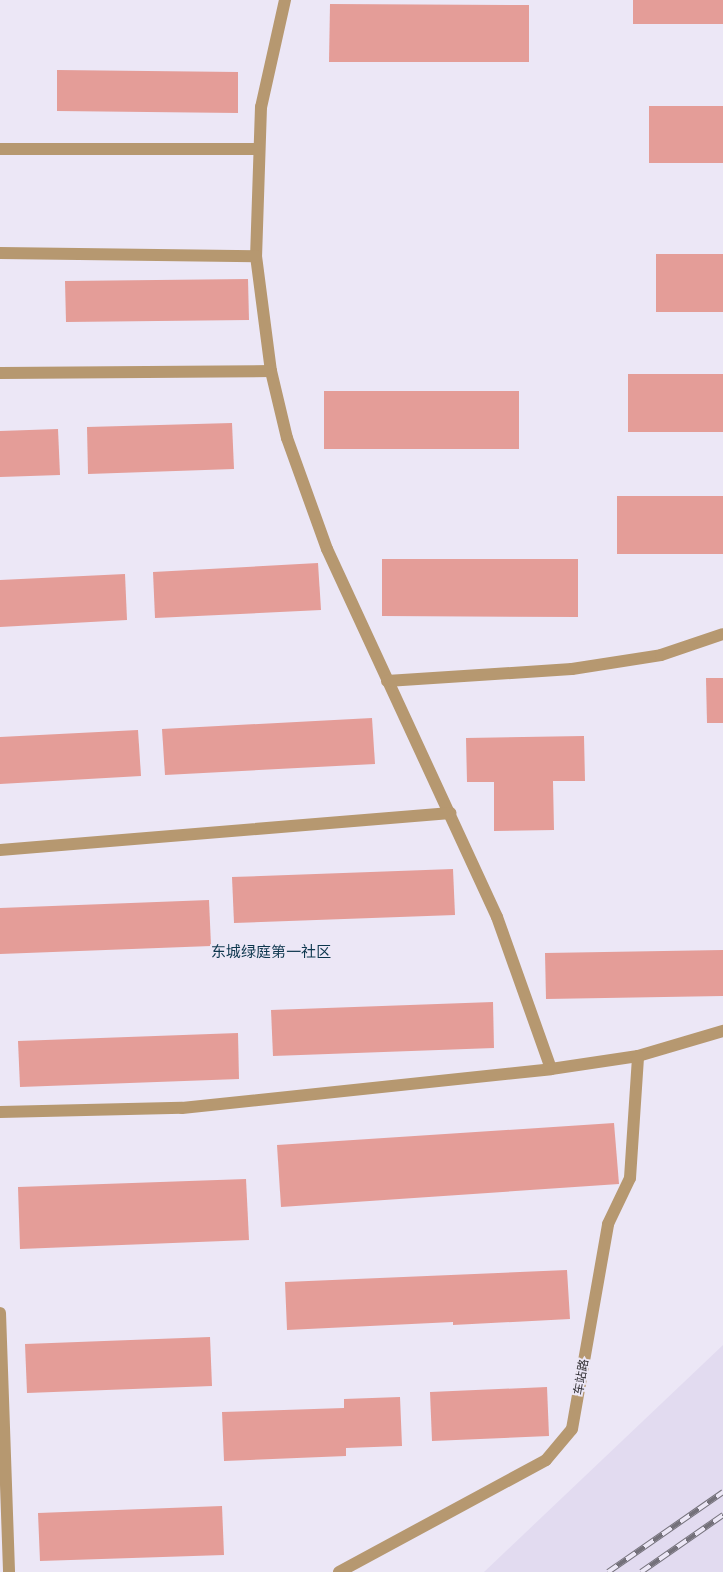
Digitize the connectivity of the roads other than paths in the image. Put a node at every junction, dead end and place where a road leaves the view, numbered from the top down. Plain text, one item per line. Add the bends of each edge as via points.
1 (285, 0) edge
2 (259, 148) junction
3 (0, 149) edge
4 (0, 253) edge
5 (256, 256) junction
6 (271, 371) junction
7 (0, 374) edge
8 (723, 634) edge
9 (387, 681) junction
10 (450, 813) junction
11 (0, 850) edge
12 (723, 1031) edge
13 (638, 1056) junction
14 (551, 1069) junction
15 (0, 1112) edge
16 (0, 1313) edge
17 (9, 1572) edge
18 (338, 1572) edge

1 - 2 street via 261,107
2 - 3 street
2 - 5 street
4 - 5 street
5 - 6 street
6 - 7 street
6 - 9 street via 287,438 327,548
8 - 9 street via 661,655 572,668
9 - 10 street
10 - 11 street
10 - 14 street via 497,917
12 - 13 street
13 - 14 street
13 - 18 street, 车站路 via 630,1178 608,1224 572,1429 546,1460
14 - 15 street via 182,1108
16 - 17 street

